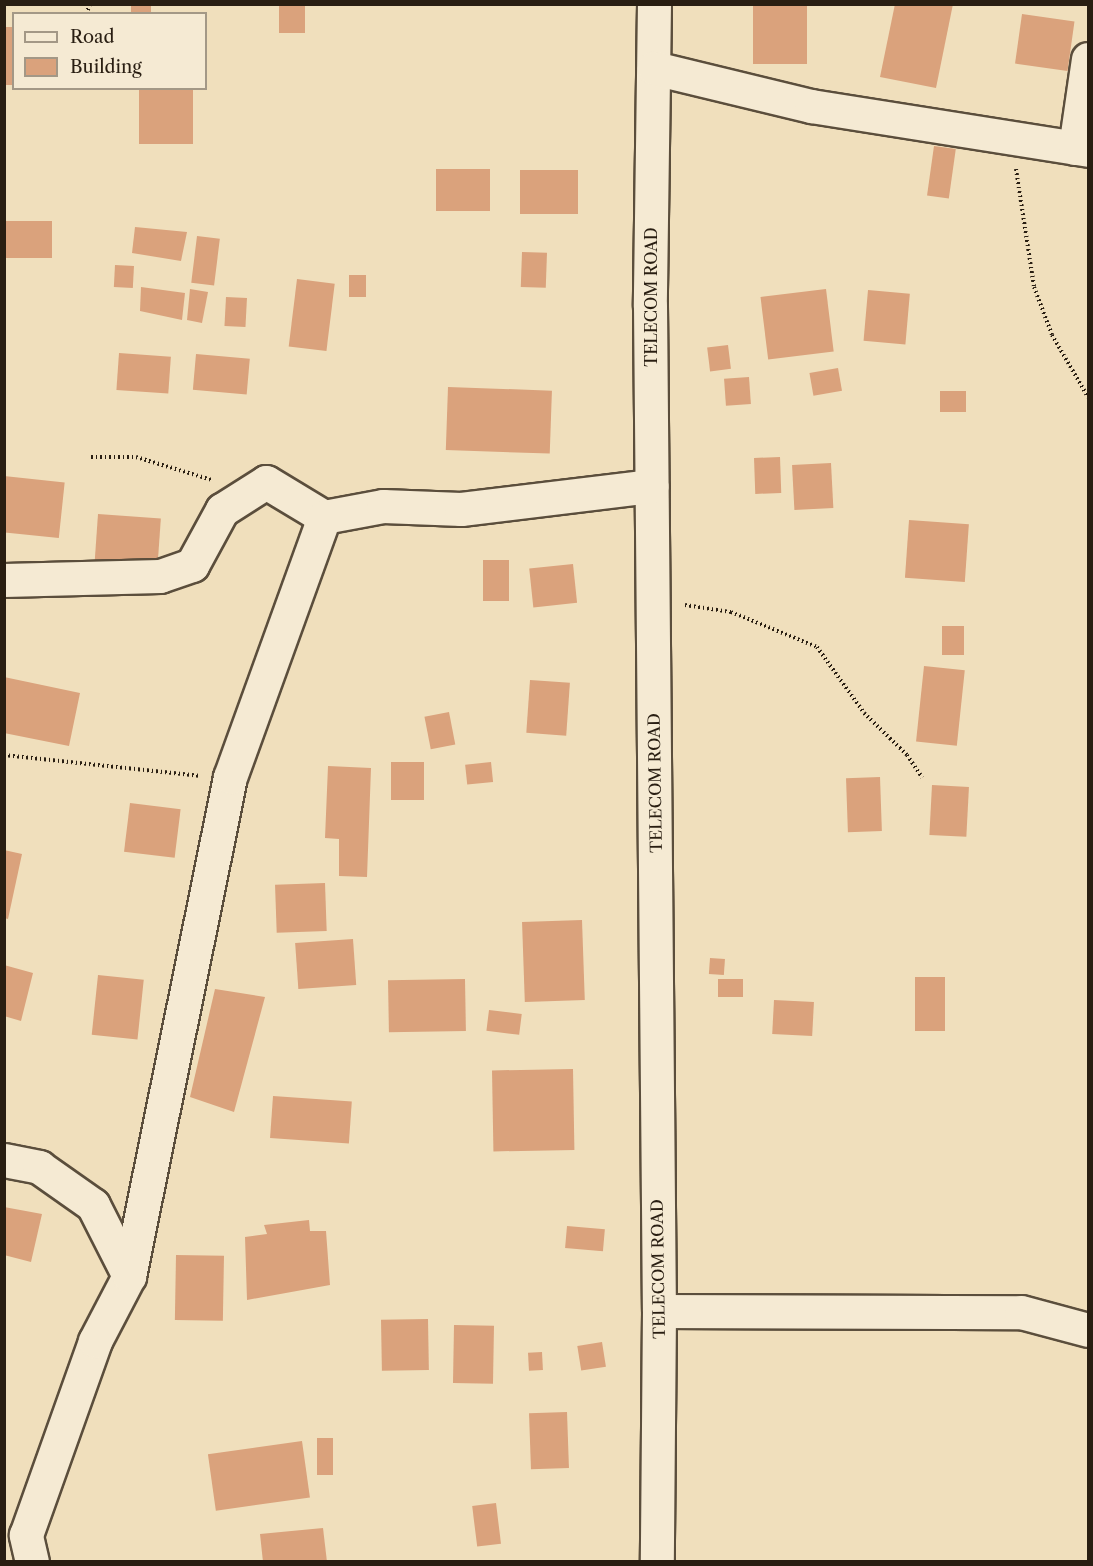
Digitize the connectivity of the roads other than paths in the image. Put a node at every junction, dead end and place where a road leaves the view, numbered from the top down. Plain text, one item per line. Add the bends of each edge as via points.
1 (654, 4) edge
2 (1089, 59) edge
3 (654, 68) junction
4 (1082, 149) edge
5 (652, 486) junction
6 (324, 517) junction
7 (4, 580) edge
8 (4, 1160) edge
9 (129, 1276) junction
10 (659, 1311) junction
11 (1089, 1330) edge
12 (21, 1544) edge
13 (657, 1562) edge

1 - 3 street, TELECOM ROAD
2 - 4 street
3 - 4 street via 811,106
3 - 5 street, TELECOM ROAD
5 - 6 street via 461,509 383,506
5 - 10 street, TELECOM ROAD
6 - 7 street via 266,483 222,510 192,565 160,576
6 - 9 street via 230,777
8 - 9 street via 39,1167 93,1205
9 - 12 street via 95,1341
10 - 11 street via 1021,1312
10 - 13 street, TELECOM ROAD

